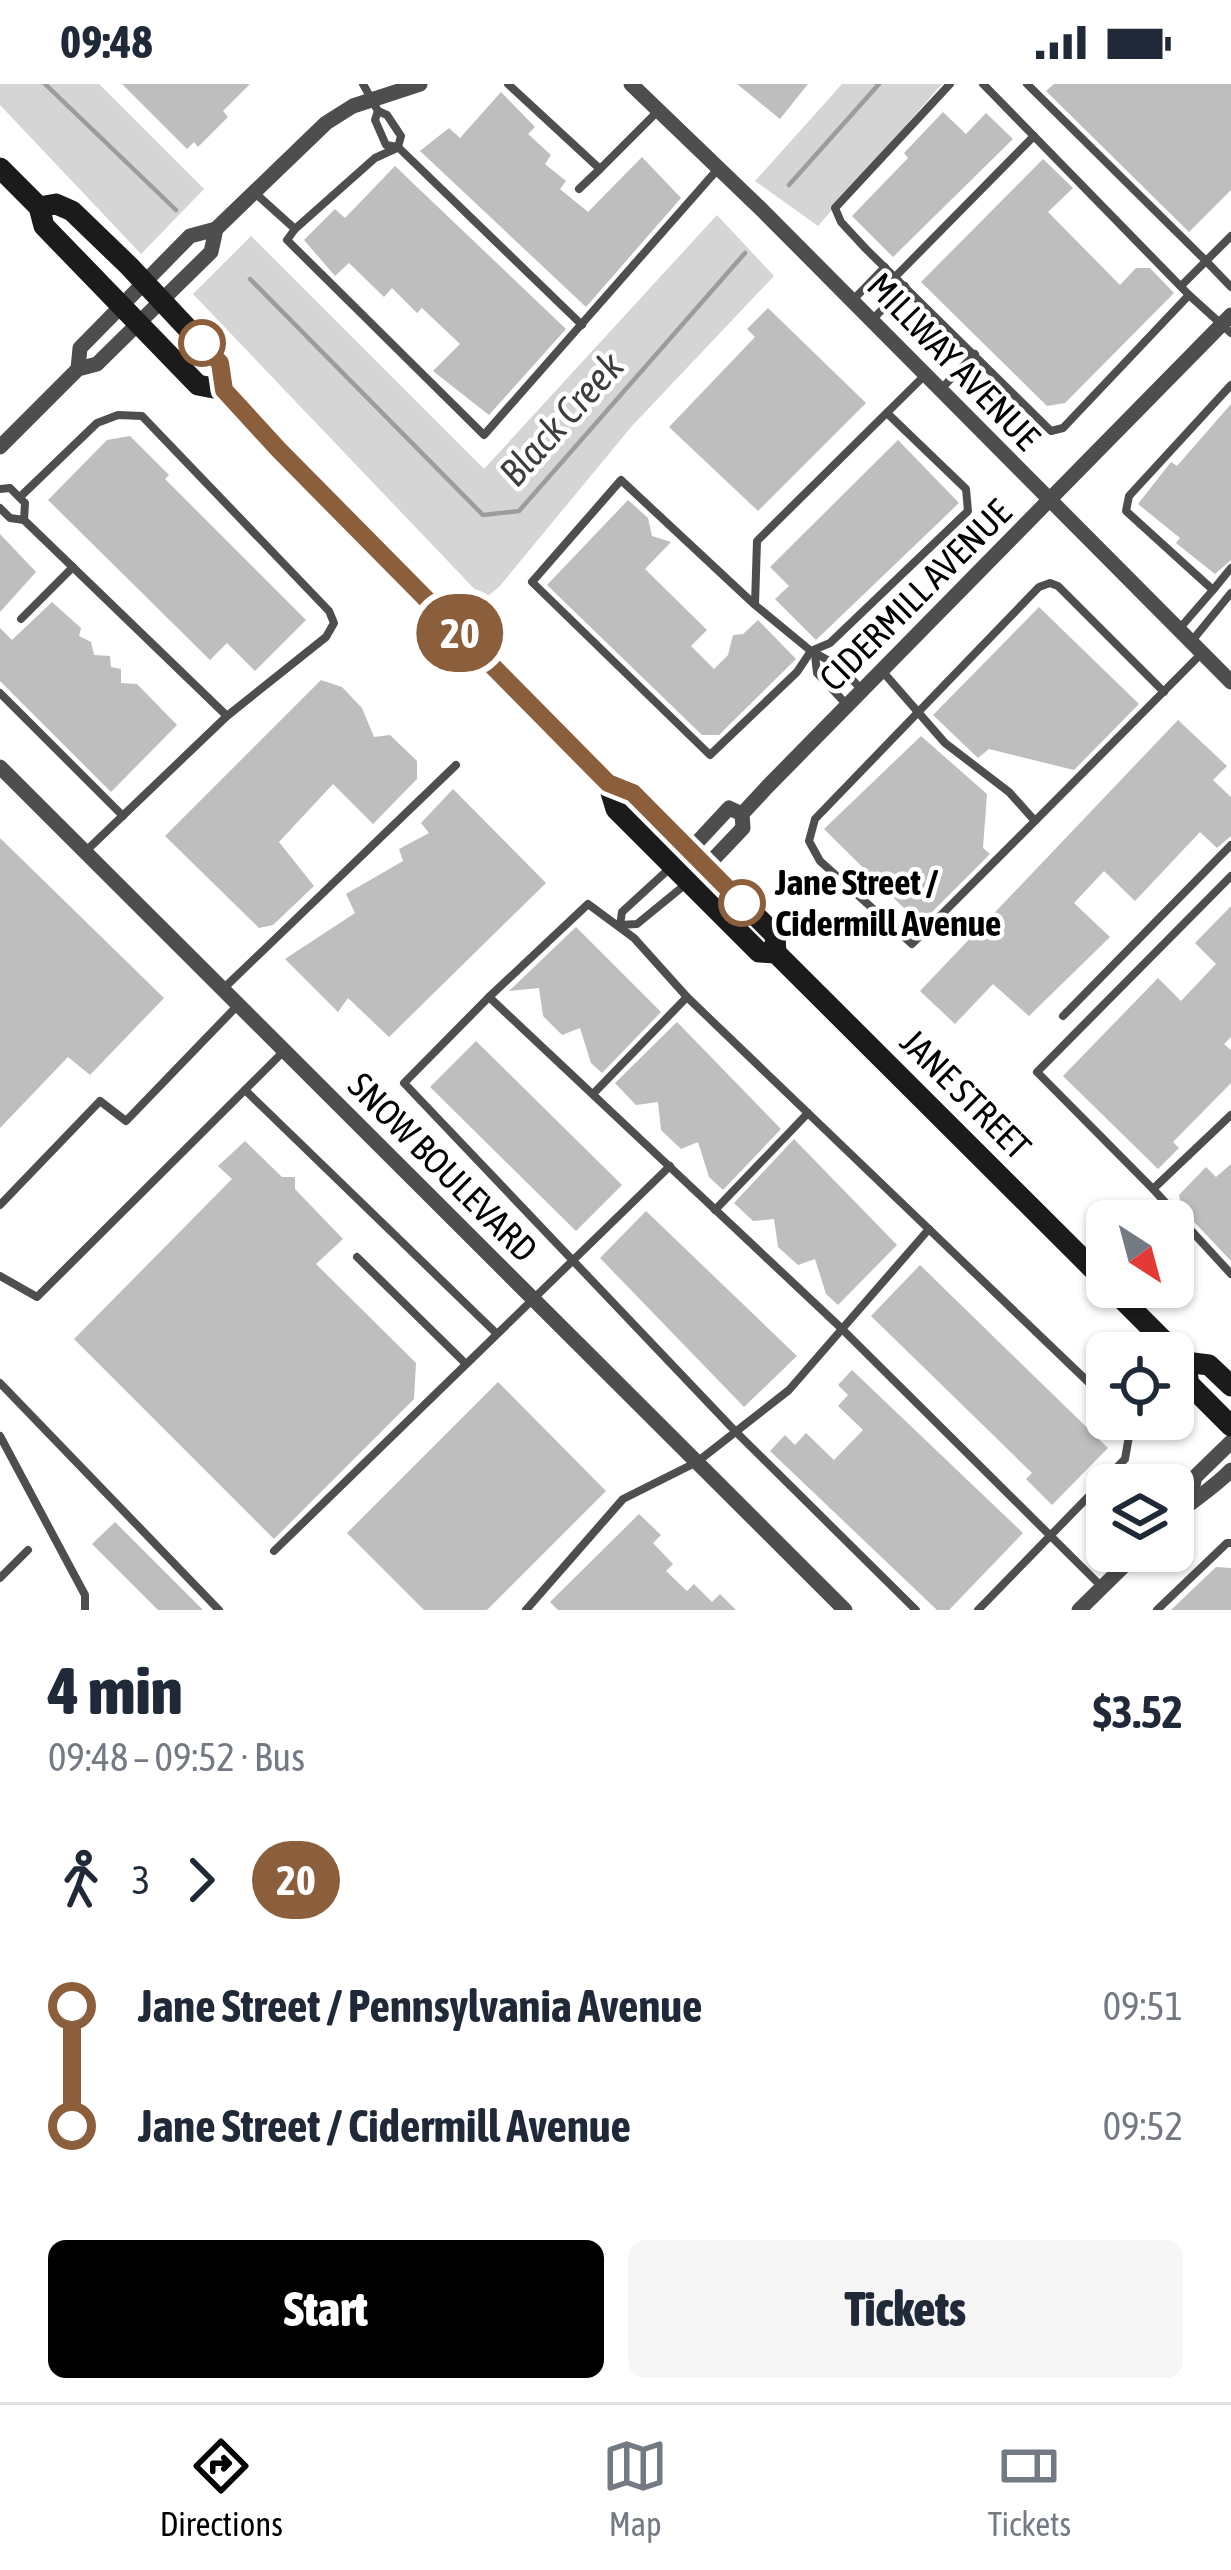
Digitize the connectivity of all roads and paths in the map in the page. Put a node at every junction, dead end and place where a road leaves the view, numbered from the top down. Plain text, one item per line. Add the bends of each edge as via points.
1 (363, 84) edge
2 (420, 84) edge
3 (508, 84) edge
4 (631, 84) edge
5 (950, 84) edge
6 (983, 84) edge
7 (1028, 84) edge
8 (375, 106) junction
9 (659, 110) junction
10 (1034, 136) junction
11 (398, 147) junction
12 (0, 168) edge
13 (719, 168) junction
14 (600, 170) junction
15 (578, 189) dead end
16 (254, 191) junction
17 (39, 207) junction
18 (216, 229) junction
19 (295, 229) junction
20 (1231, 236) edge
21 (1206, 261) junction
22 (885, 267) junction
23 (895, 277) junction
24 (145, 282) junction
25 (905, 286) junction
26 (1180, 286) junction
27 (1231, 287) edge
28 (1189, 295) junction
29 (853, 300) junction
30 (160, 301) junction
31 (130, 315) junction
32 (872, 320) junction
33 (1228, 324) edge
34 (582, 326) junction
35 (975, 354) junction
36 (925, 375) junction
37 (1231, 385) edge
38 (224, 390) junction
39 (940, 390) junction
40 (887, 413) junction
41 (0, 447) edge
42 (0, 489) edge
43 (20, 497) junction
44 (1049, 501) junction
45 (2, 514) edge
46 (24, 520) junction
47 (73, 567) junction
48 (1231, 568) edge
49 (1213, 590) junction
50 (1229, 599) edge
51 (755, 605) junction
52 (21, 619) dead end
53 (1191, 642) junction
54 (813, 653) junction
55 (883, 672) junction
56 (1231, 682) edge
57 (863, 691) junction
58 (1164, 692) junction
59 (0, 693) edge
60 (848, 706) junction
61 (917, 710) junction
62 (227, 716) junction
63 (456, 765) dead end
64 (0, 767) edge
65 (122, 816) junction
66 (1035, 821) junction
67 (1231, 845) edge
68 (86, 851) junction
69 (689, 866) junction
70 (1231, 876) edge
71 (620, 925) junction
72 (223, 989) junction
73 (489, 997) junction
74 (688, 997) junction
75 (238, 1005) junction
76 (1063, 1016) dead end
77 (284, 1051) junction
78 (244, 1090) junction
79 (593, 1094) junction
80 (808, 1113) junction
81 (1231, 1115) edge
82 (670, 1166) junction
83 (1153, 1190) junction
84 (0, 1204) edge
85 (716, 1210) junction
86 (929, 1229) junction
87 (357, 1257) dead end
88 (576, 1259) junction
89 (1086, 1262) edge
90 (1231, 1274) edge
91 (0, 1276) edge
92 (532, 1298) junction
93 (1132, 1308) edge
94 (840, 1327) junction
95 (1155, 1332) edge
96 (496, 1333) junction
97 (465, 1363) junction
98 (1194, 1363) edge
99 (1086, 1380) edge
100 (0, 1383) edge
101 (1231, 1386) edge
102 (1194, 1389) edge
103 (1231, 1426) edge
104 (736, 1432) junction
105 (0, 1436) edge
106 (1128, 1440) edge
107 (1231, 1442) edge
108 (697, 1462) junction
109 (1231, 1470) edge
110 (1194, 1481) edge
111 (1194, 1500) edge
112 (1050, 1536) junction
113 (1231, 1543) edge
114 (28, 1550) dead end
115 (274, 1551) dead end
116 (1117, 1572) edge
117 (0, 1578) edge
118 (1102, 1587) junction
119 (1082, 1609) edge
120 (85, 1610) edge
121 (219, 1610) edge
122 (526, 1610) edge
123 (845, 1610) edge
124 (916, 1610) edge
125 (977, 1610) edge
126 (1157, 1610) edge

1 - 8 lane
2 - 8 street
3 - 14 lane
4 - 9 street, MILLWAY AVENUE
5 - 22 lane via 835,208
6 - 10 lane
7 - 21 lane
8 - 11 lane via 401,136
8 - 11 lane via 386,145
8 - 16 street via 326,123
9 - 13 street, MILLWAY AVENUE
9 - 14 lane
10 - 23 lane
10 - 26 lane
11 - 19 lane
11 - 34 lane
12 - 17 main road, JANE STREET
13 - 29 street, MILLWAY AVENUE
13 - 34 lane
14 - 15 lane
16 - 18 street
16 - 19 lane
17 - 24 main road, JANE STREET via 72,211
17 - 31 main road, JANE STREET via 44,226
18 - 24 street via 190,236
18 - 30 street via 211,252
19 - 34 lane via 287,239 484,435
20 - 21 lane
21 - 26 lane
21 - 27 lane
22 - 23 lane
22 - 29 lane
23 - 25 lane
24 - 30 main road, JANE STREET
24 - 31 street
25 - 32 lane
25 - 35 lane
26 - 28 lane
28 - 33 lane
28 - 35 lane via 1063,428 1051,431
29 - 32 street, MILLWAY AVENUE
30 - 31 street
30 - 38 main road, JANE STREET via 220,363
31 - 38 main road, JANE STREET via 198,385
31 - 41 street via 80,348 78,369
32 - 36 street, MILLWAY AVENUE
33 - 44 street, CIDERMILL AVENUE
35 - 39 lane
36 - 39 street, MILLWAY AVENUE
36 - 40 lane
37 - 49 lane via 1129,496 1126,511
38 - 69 main road, JANE STREET via 608,783 633,793
39 - 44 street, MILLWAY AVENUE
40 - 51 lane via 758,542
40 - 54 lane via 966,489 968,511
42 - 43 lane
43 - 46 lane
43 - 62 lane via 97,422 142,416 268,544 329,611 332,628
44 - 53 street, MILLWAY AVENUE
44 - 55 street, CIDERMILL AVENUE
45 - 46 lane
46 - 47 lane
47 - 52 lane
47 - 62 lane
48 - 49 lane
49 - 53 lane
50 - 53 lane
51 - 54 lane
51 - 54 lane via 621,480 532,582 710,755
53 - 56 street, MILLWAY AVENUE
53 - 58 lane
54 - 57 lane via 833,658
54 - 60 lane via 817,673
55 - 57 street, CIDERMILL AVENUE
55 - 61 lane
57 - 60 street, CIDERMILL AVENUE
58 - 61 lane via 1051,583
58 - 66 lane
59 - 65 lane
60 - 69 street, CIDERMILL AVENUE via 742,814 743,828
61 - 66 lane
61 - 66 lane via 815,819 809,841 820,861 912,944
62 - 65 lane
63 - 72 lane
64 - 68 street, SNOW BOULEVARD
65 - 68 lane
67 - 76 lane
68 - 72 street, SNOW BOULEVARD
69 - 71 lane via 622,912
69 - 71 lane via 637,924
69 - 89 main road, JANE STREET via 775,935 776,953
70 - 83 lane via 1037,1072
71 - 73 lane via 588,904
71 - 74 lane
72 - 75 street, SNOW BOULEVARD
73 - 79 lane
73 - 88 lane via 404,1083
74 - 79 lane
74 - 80 lane
75 - 77 street, SNOW BOULEVARD
75 - 84 lane via 125,1121 100,1101
77 - 78 lane
77 - 92 street, SNOW BOULEVARD
78 - 91 lane via 37,1297
78 - 96 lane
79 - 82 lane
80 - 85 lane
80 - 86 lane
81 - 83 lane
82 - 85 lane
82 - 88 lane
83 - 90 lane
85 - 94 lane
86 - 94 lane
86 - 99 lane
87 - 97 lane
88 - 92 lane
88 - 104 lane
92 - 96 lane
92 - 108 street, SNOW BOULEVARD
93 - 95 main road, JANE STREET
94 - 104 lane via 789,1390
94 - 112 lane
96 - 97 lane
97 - 115 lane
98 - 101 main road, JANE STREET via 1209,1365
100 - 121 lane
102 - 103 main road, JANE STREET
104 - 108 lane
104 - 124 lane
105 - 120 lane via 85,1595
106 - 112 lane via 1125,1459
107 - 110 street
108 - 122 lane via 623,1499
108 - 123 street, SNOW BOULEVARD
109 - 111 street
112 - 118 lane
112 - 125 lane
113 - 126 lane
114 - 117 lane
116 - 118 street
118 - 119 street

